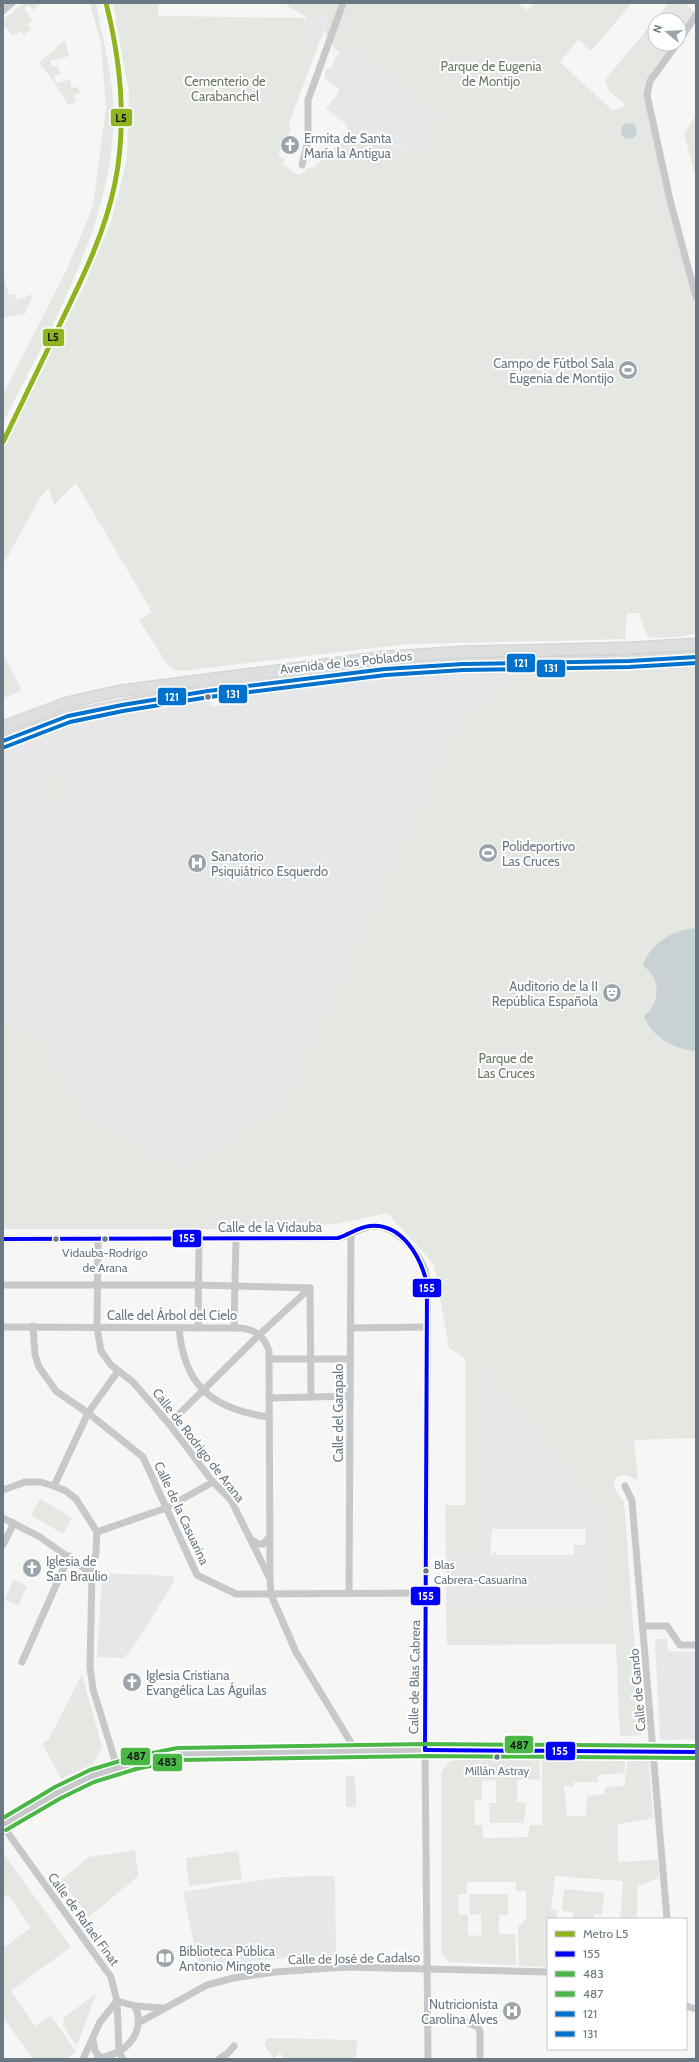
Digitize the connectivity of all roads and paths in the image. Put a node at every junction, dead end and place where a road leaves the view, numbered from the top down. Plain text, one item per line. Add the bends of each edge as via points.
1 (12, 3) edge
2 (343, 3) edge
3 (3, 11) edge
4 (696, 15) edge
5 (687, 28) edge
6 (671, 52) edge
7 (302, 164) dead end
8 (696, 297) edge
9 (696, 644) edge
10 (696, 656) edge
11 (3, 727) edge
12 (3, 741) edge
13 (350, 1234) junction
14 (98, 1238) junction
15 (3, 1239) edge
16 (199, 1239) junction
17 (236, 1239) junction
18 (422, 1264) joint
19 (3, 1285) edge
20 (198, 1285) junction
21 (98, 1286) junction
22 (234, 1286) junction
23 (310, 1288) junction
24 (33, 1326) junction
25 (3, 1327) edge
26 (97, 1327) junction
27 (427, 1327) junction
28 (179, 1328) junction
29 (198, 1328) junction
30 (234, 1328) junction
31 (350, 1328) junction
32 (260, 1334) junction
33 (270, 1359) junction
34 (310, 1359) junction
35 (350, 1359) junction
36 (118, 1371) junction
37 (204, 1391) junction
38 (350, 1396) junction
39 (311, 1397) junction
40 (269, 1398) junction
41 (88, 1414) junction
42 (269, 1417) junction
43 (169, 1424) junction
44 (213, 1482) junction
45 (54, 1486) junction
46 (624, 1486) dead end
47 (3, 1490) edge
48 (166, 1508) junction
49 (3, 1518) edge
50 (14, 1523) junction
51 (97, 1532) junction
52 (270, 1536) junction
53 (252, 1540) junction
54 (3, 1545) edge
55 (69, 1556) junction
56 (92, 1574) junction
57 (270, 1579) junction
58 (349, 1593) junction
59 (427, 1594) junction
60 (271, 1595) junction
61 (644, 1626) junction
62 (696, 1646) edge
63 (22, 1662) dead end
64 (425, 1750) junction
65 (356, 1751) junction
66 (654, 1751) junction
67 (696, 1752) edge
68 (117, 1767) junction
69 (3, 1826) edge
70 (667, 1918) edge
71 (428, 1968) junction
72 (547, 1972) edge
73 (117, 2001) junction
74 (135, 2006) junction
75 (164, 2008) junction
76 (428, 2019) junction
77 (140, 2022) junction
78 (93, 2040) junction
79 (234, 2046) dead end
80 (119, 2052) junction
81 (99, 2058) edge
82 (83, 2059) edge
83 (123, 2059) edge
84 (219, 2059) edge
85 (428, 2059) edge
86 (480, 2059) edge

1 - 3 street
2 - 7 street via 308,100 308,141
4 - 5 street
6 - 8 street via 650,82 647,95 670,200
9 - 11 main road, Avenida de los Poblados via 384,657 119,690 66,703
10 - 12 main road, Avenida de los Poblados via 629,662 462,664 384,669 208,691 122,705 68,716
13 - 17 street, Calle de la Vidauba via 338,1238
13 - 18 street, Calle de la Vidauba via 369,1226 387,1227 403,1238
13 - 31 street, Calle del Garapalo
14 - 15 street, Calle de la Vidauba
14 - 16 street, Calle de la Vidauba
14 - 21 street, Calle de Rodrigo de Arana
16 - 17 street, Calle de la Vidauba
16 - 20 street
17 - 22 street
18 - 27 street, Calle de Blas Cabrera via 427,1284
19 - 21 street
20 - 21 street
20 - 22 street
20 - 29 street
21 - 26 street, Calle de Rodrigo de Arana
22 - 23 street
22 - 30 street
23 - 32 street
23 - 34 street
24 - 25 street, Calle del Árbol del Cielo
24 - 26 street, Calle del Árbol del Cielo
24 - 41 street, Calle de la Casuarina via 35,1355 46,1377 56,1391
26 - 28 street, Calle del Árbol del Cielo
26 - 36 street, Calle de Rodrigo de Arana via 101,1351
27 - 31 street
27 - 59 street, Calle de Blas Cabrera
28 - 29 street, Calle del Árbol del Cielo
28 - 37 street via 186,1364
29 - 30 street, Calle del Árbol del Cielo
30 - 32 street, Calle del Árbol del Cielo via 249,1329
31 - 35 street, Calle del Garapalo
32 - 33 street via 267,1344
32 - 37 street
33 - 34 street
33 - 40 street
34 - 35 street
34 - 39 street
35 - 38 street, Calle del Garapalo
36 - 41 street
36 - 43 street, Calle de Rodrigo de Arana via 133,1382
37 - 42 street via 227,1408
37 - 43 street
38 - 39 street
38 - 58 street, Calle del Garapalo
39 - 40 street
40 - 42 street
41 - 45 street
41 - 48 street, Calle de la Casuarina via 143,1457
42 - 52 street
43 - 44 street, Calle de Rodrigo de Arana
44 - 48 street
44 - 53 street, Calle de Rodrigo de Arana via 231,1500
45 - 47 street via 40,1482 25,1482
45 - 51 street via 76,1499
46 - 61 street, Calle de Gando via 632,1501
48 - 51 street
48 - 60 street, Calle de la Casuarina via 197,1574 232,1594
49 - 50 street
50 - 54 street
50 - 55 street
51 - 56 street
52 - 53 street via 263,1544
52 - 57 street
53 - 57 street, Calle de Rodrigo de Arana
55 - 56 street
55 - 63 street
56 - 68 street via 92,1689
57 - 60 street, Calle de Rodrigo de Arana
58 - 59 street, Calle de la Casuarina
58 - 60 street, Calle de la Casuarina
59 - 64 street, Calle de Blas Cabrera
60 - 65 street, Calle de Rodrigo de Arana via 296,1652
61 - 62 street via 667,1626 680,1645
61 - 66 street, Calle de Gando
64 - 65 street
64 - 66 street
64 - 71 street, Calle de Blas Cabrera
65 - 68 street via 178,1754
66 - 67 street
66 - 70 street, Calle de Gando
68 - 69 street via 72,1785
69 - 73 street, Calle de Rafael Finat via 111,1977
71 - 72 street, Calle de José de Cadalso via 529,1975
71 - 75 street, Calle de José de Cadalso via 345,1967 244,1976 202,1986
71 - 76 street, Calle de Blas Cabrera
73 - 74 street
73 - 78 street via 100,2022
73 - 80 street, Calle de Rafael Finat
74 - 75 street
74 - 77 street
75 - 77 street, Calle de José de Cadalso
76 - 85 street, Calle de Blas Cabrera
76 - 86 street via 463,2021 478,2027
77 - 80 street via 135,2036
78 - 81 street
78 - 82 street
79 - 84 street
80 - 81 street
80 - 83 street, Calle de Rafael Finat

